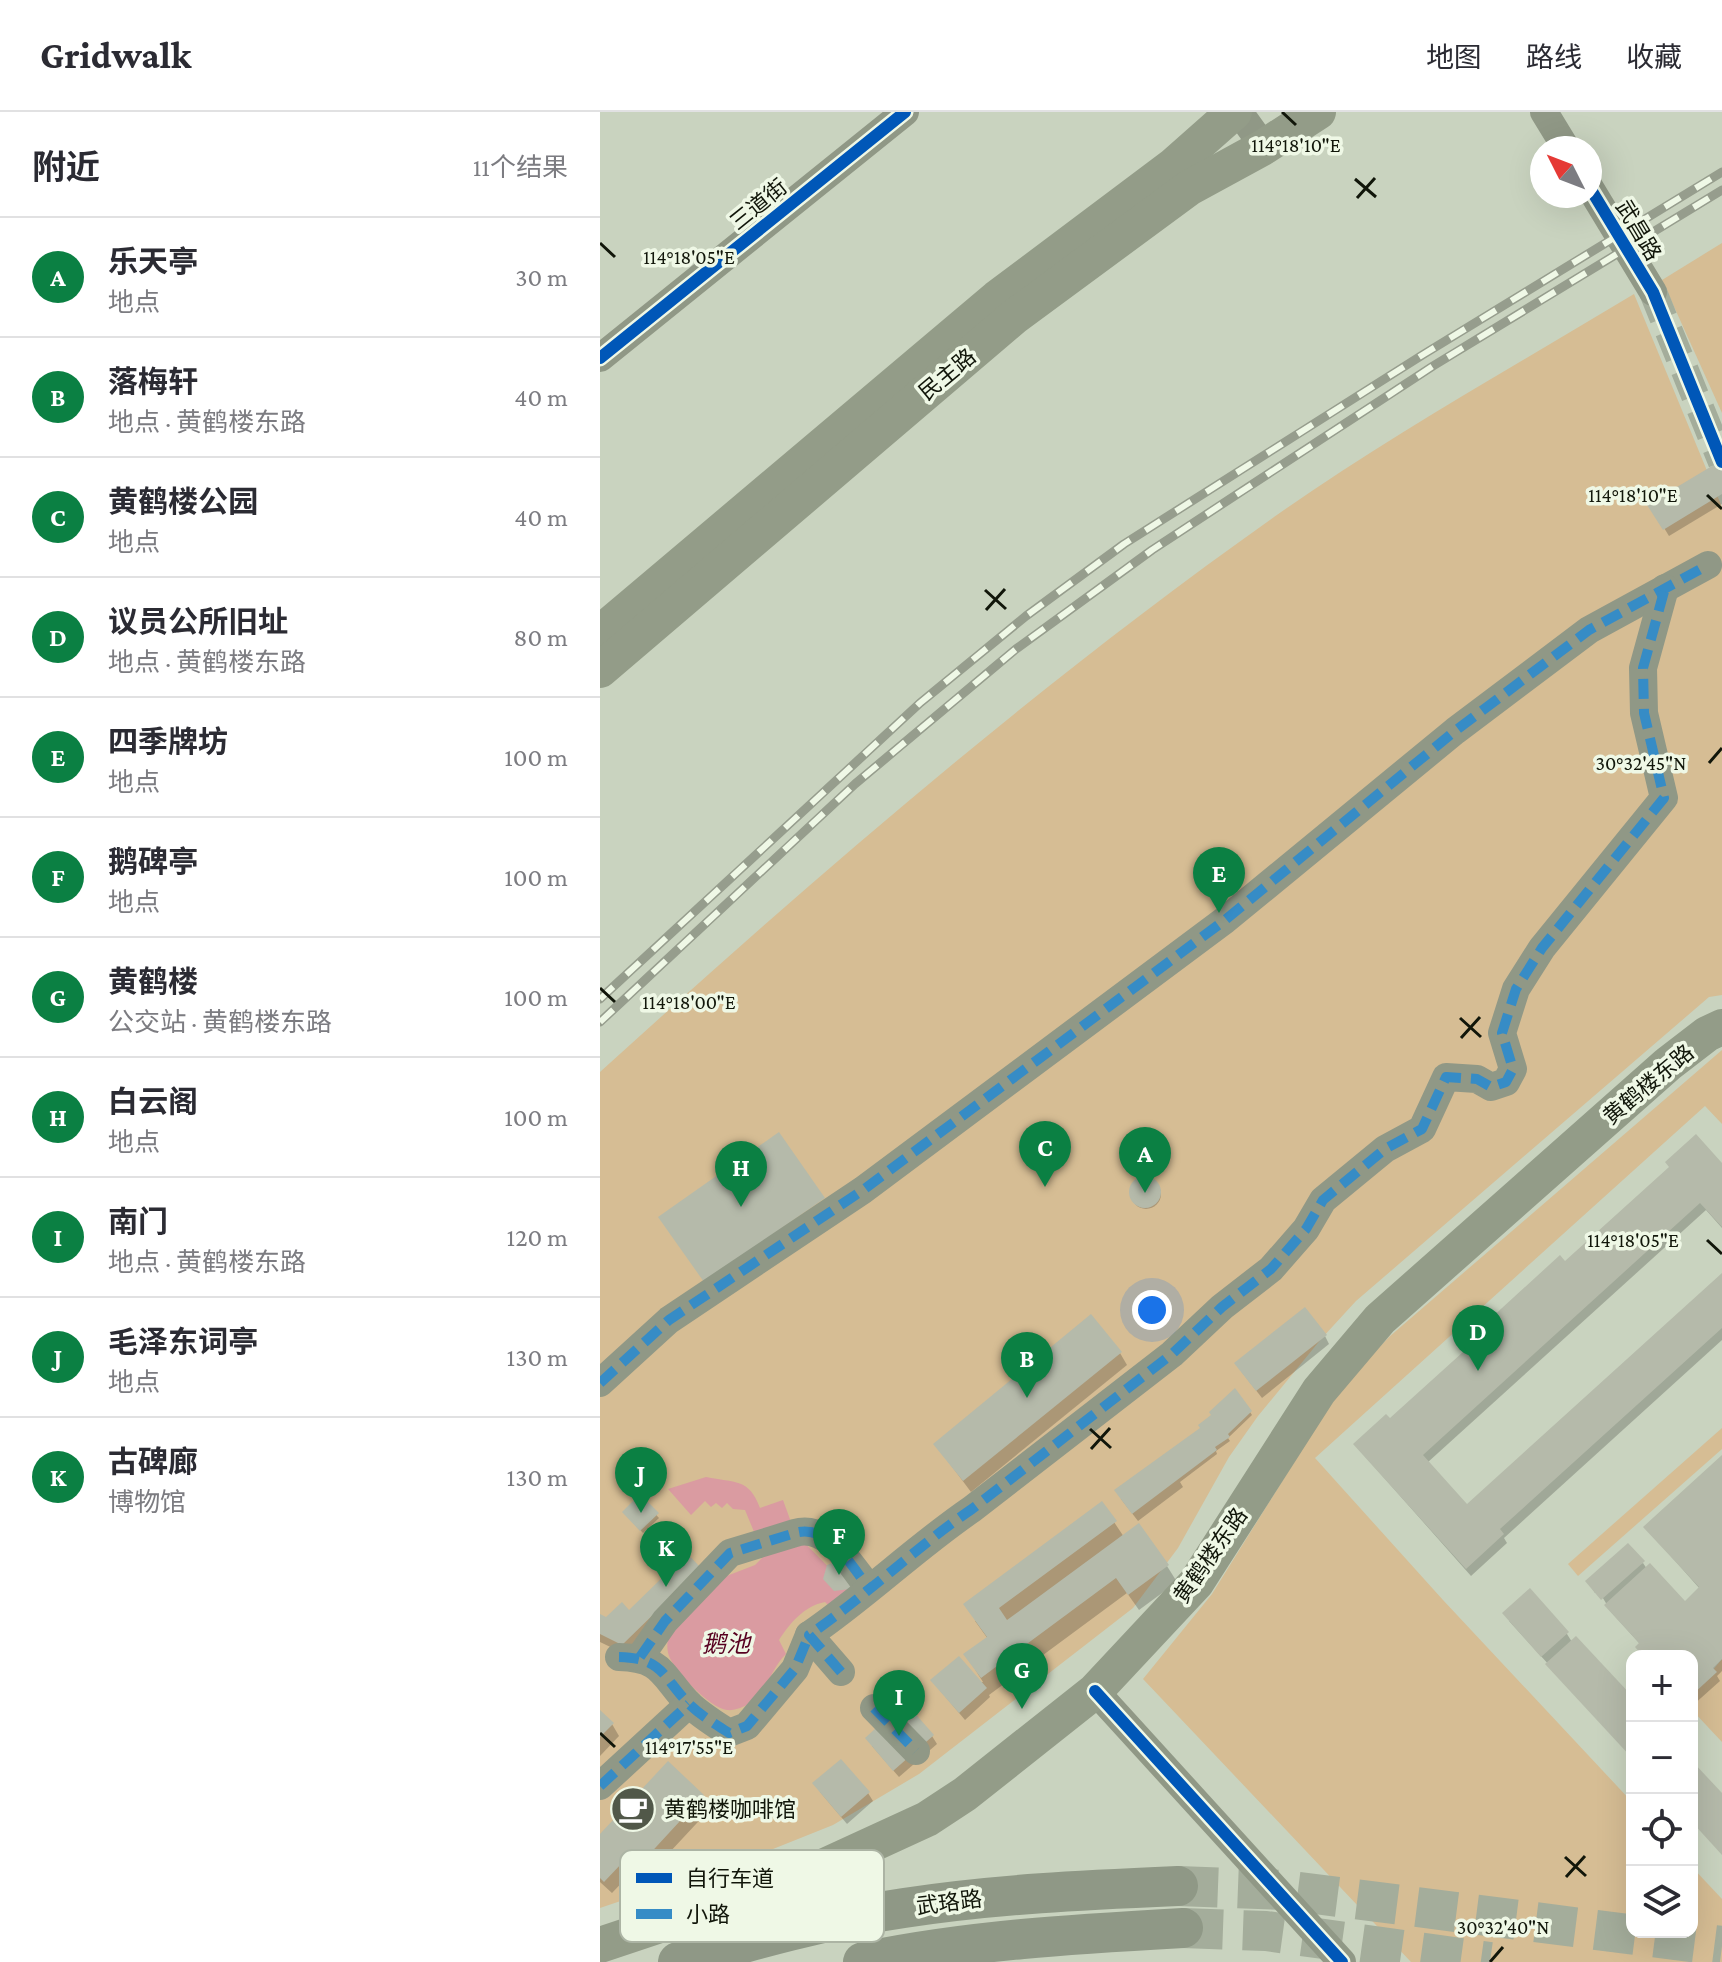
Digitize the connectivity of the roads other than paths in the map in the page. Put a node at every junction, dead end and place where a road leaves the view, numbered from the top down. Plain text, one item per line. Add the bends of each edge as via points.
1 (905, 112) edge
2 (1237, 112) edge
3 (1318, 112) edge
4 (1544, 112) edge
5 (1559, 136) edge
6 (1264, 147) junction
7 (1602, 208) edge
8 (1653, 292) tunnel mouth
9 (600, 358) edge
10 (1708, 565) dead end
11 (1665, 588) junction
12 (600, 633) edge
13 (600, 670) edge
14 (1722, 1027) edge
15 (600, 1383) edge
16 (869, 1588) junction
17 (809, 1635) junction
18 (841, 1672) dead end
19 (1095, 1691) junction
20 (689, 1704) junction
21 (874, 1708) dead end
22 (916, 1751) dead end
23 (600, 1786) edge
24 (860, 1850) edge
25 (1178, 1886) tunnel mouth
26 (884, 1912) edge
27 (1183, 1928) tunnel mouth
28 (620, 1938) edge
29 (747, 1942) edge
30 (600, 1945) edge
31 (678, 1962) edge
32 (863, 1962) edge
33 (1342, 1962) edge

1 - 9 street, 三道街
2 - 6 street
2 - 12 main road, 民主路 via 997,298
3 - 6 main road, 民主路
4 - 5 street
6 - 13 main road, 民主路 via 1189,188 1014,317
7 - 8 street, 武昌路
10 - 11 street
11 - 15 street via 1589,630 1455,731 1225,920 863,1190 669,1320
11 - 16 street via 1643,668 1644,713 1664,798 1542,948 1516,989 1502,1033 1513,1069 1506,1082 1491,1087 1477,1079 1446,1077 1422,1129 1385,1149 1323,1200 1271,1269 1172,1354
14 - 19 main road, 黄鹤楼东路 via 1668,1064 1380,1319 1319,1391 1196,1583
16 - 17 street
16 - 20 street via 823,1535 805,1530 730,1553 630,1657 658,1667
17 - 18 street
17 - 20 street via 795,1669 747,1726 729,1733
19 - 24 main road, 黄鹤楼东路 via 965,1794 927,1819
19 - 33 street
20 - 23 street
21 - 22 street
25 - 26 highway, 武珞路 via 1042,1891
27 - 32 highway, 武珞路 via 1031,1937
28 - 30 main road, 黄鹤楼东路
29 - 31 highway, 武珞路

